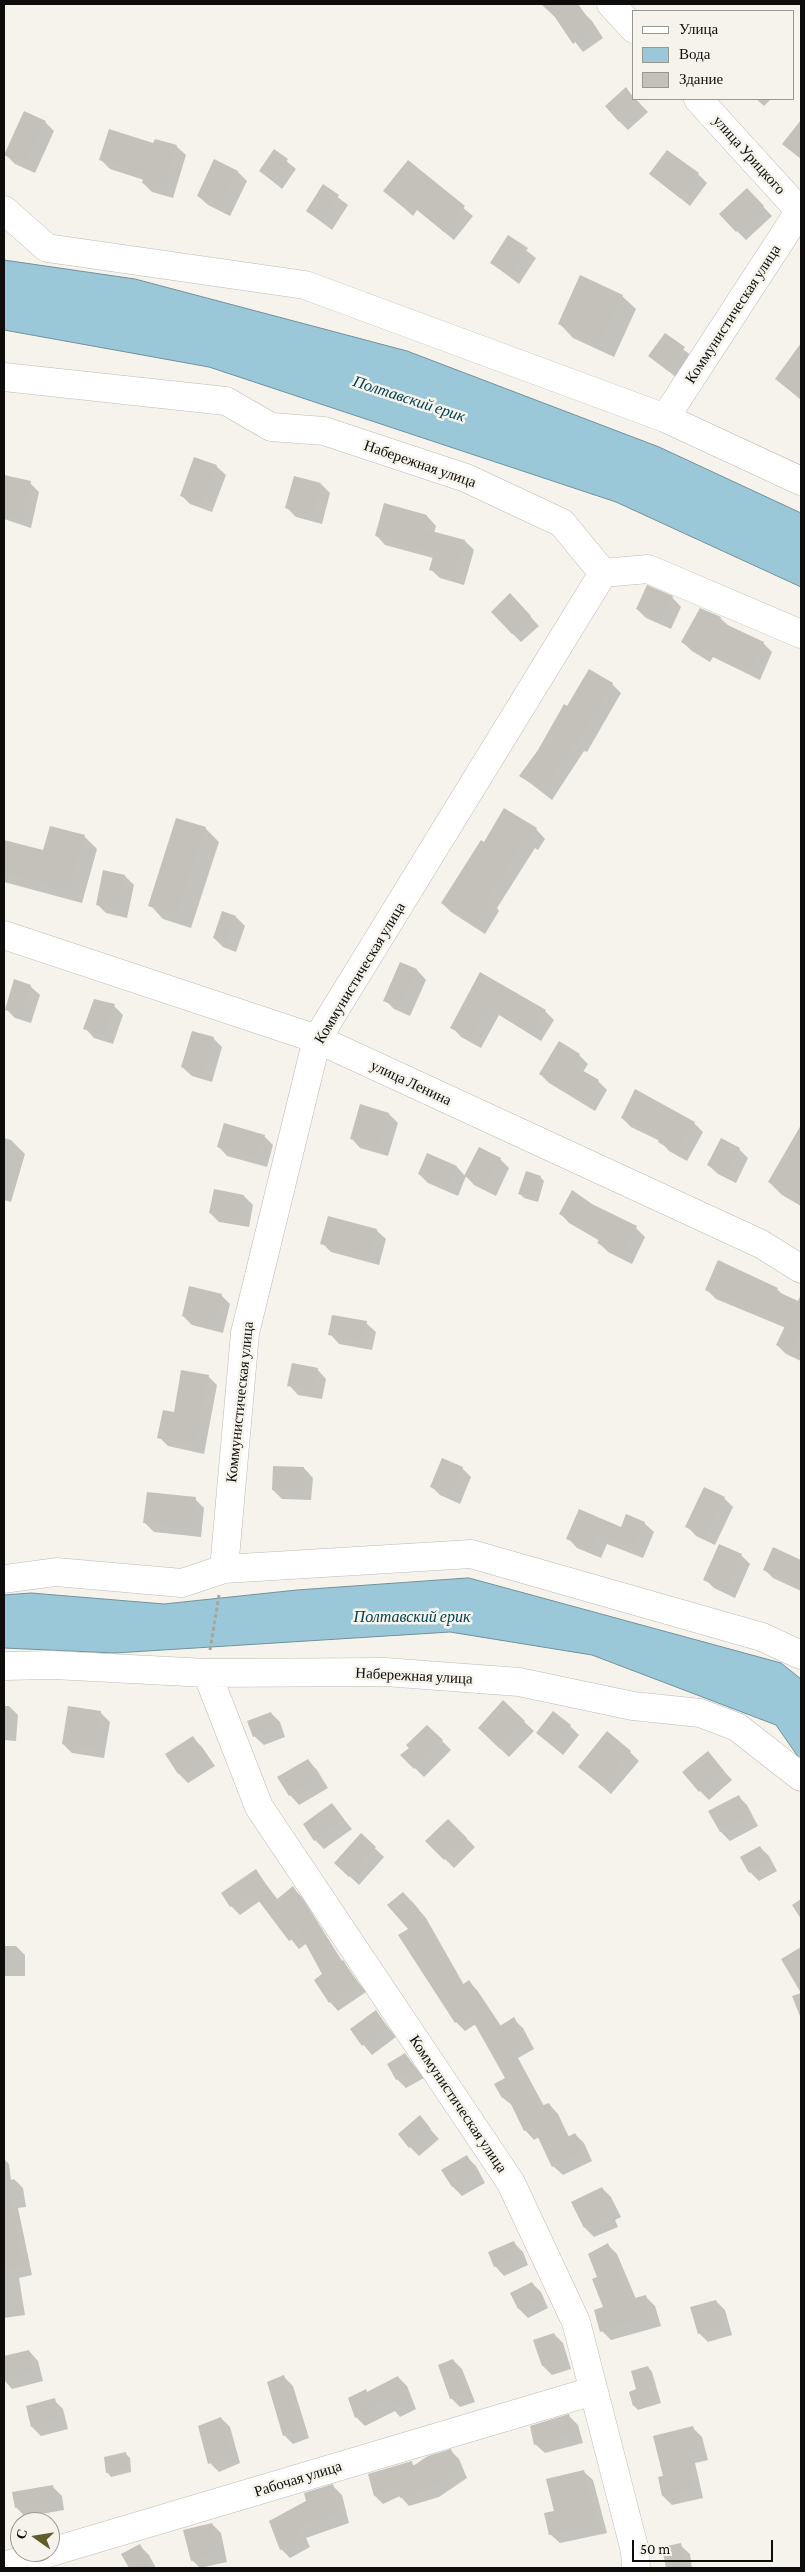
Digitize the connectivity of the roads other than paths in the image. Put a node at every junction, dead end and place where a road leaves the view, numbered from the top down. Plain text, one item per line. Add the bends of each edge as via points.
1 (611, 4) edge
2 (632, 27) edge
3 (699, 100) edge
4 (4, 210) edge
5 (801, 210) edge
6 (4, 377) edge
7 (665, 418) junction
8 (801, 481) edge
9 (603, 573) junction
10 (801, 634) edge
11 (4, 935) edge
12 (317, 1039) junction
13 (801, 1269) edge
14 (224, 1569) junction
15 (4, 1579) edge
16 (801, 1655) edge
17 (4, 1666) edge
18 (206, 1673) junction
19 (801, 1777) edge
20 (593, 2391) junction
21 (4, 2566) edge
22 (636, 2568) edge

1 - 2 street
3 - 5 street, улица Урицкого
4 - 7 street via 47,248 305,285
5 - 7 street, Коммунистическая улица
6 - 9 street, Набережная улица via 226,401 271,427 324,431 447,471 562,523
7 - 8 street
9 - 10 street via 648,568
9 - 12 street, Коммунистическая улица
11 - 12 street, улица Ленина
12 - 13 street, улица Ленина via 761,1244
12 - 14 street, Коммунистическая улица via 245,1333
14 - 15 street via 182,1583 56,1572
14 - 16 street via 471,1554 762,1637
17 - 18 street, Набережная улица via 53,1665
18 - 19 street, Набережная улица via 385,1672 519,1682 633,1706 700,1714 737,1727
18 - 20 street, Коммунистическая улица via 259,1807 511,2183 576,2322
20 - 21 street, Рабочая улица
20 - 22 street, Коммунистическая улица via 635,2552

